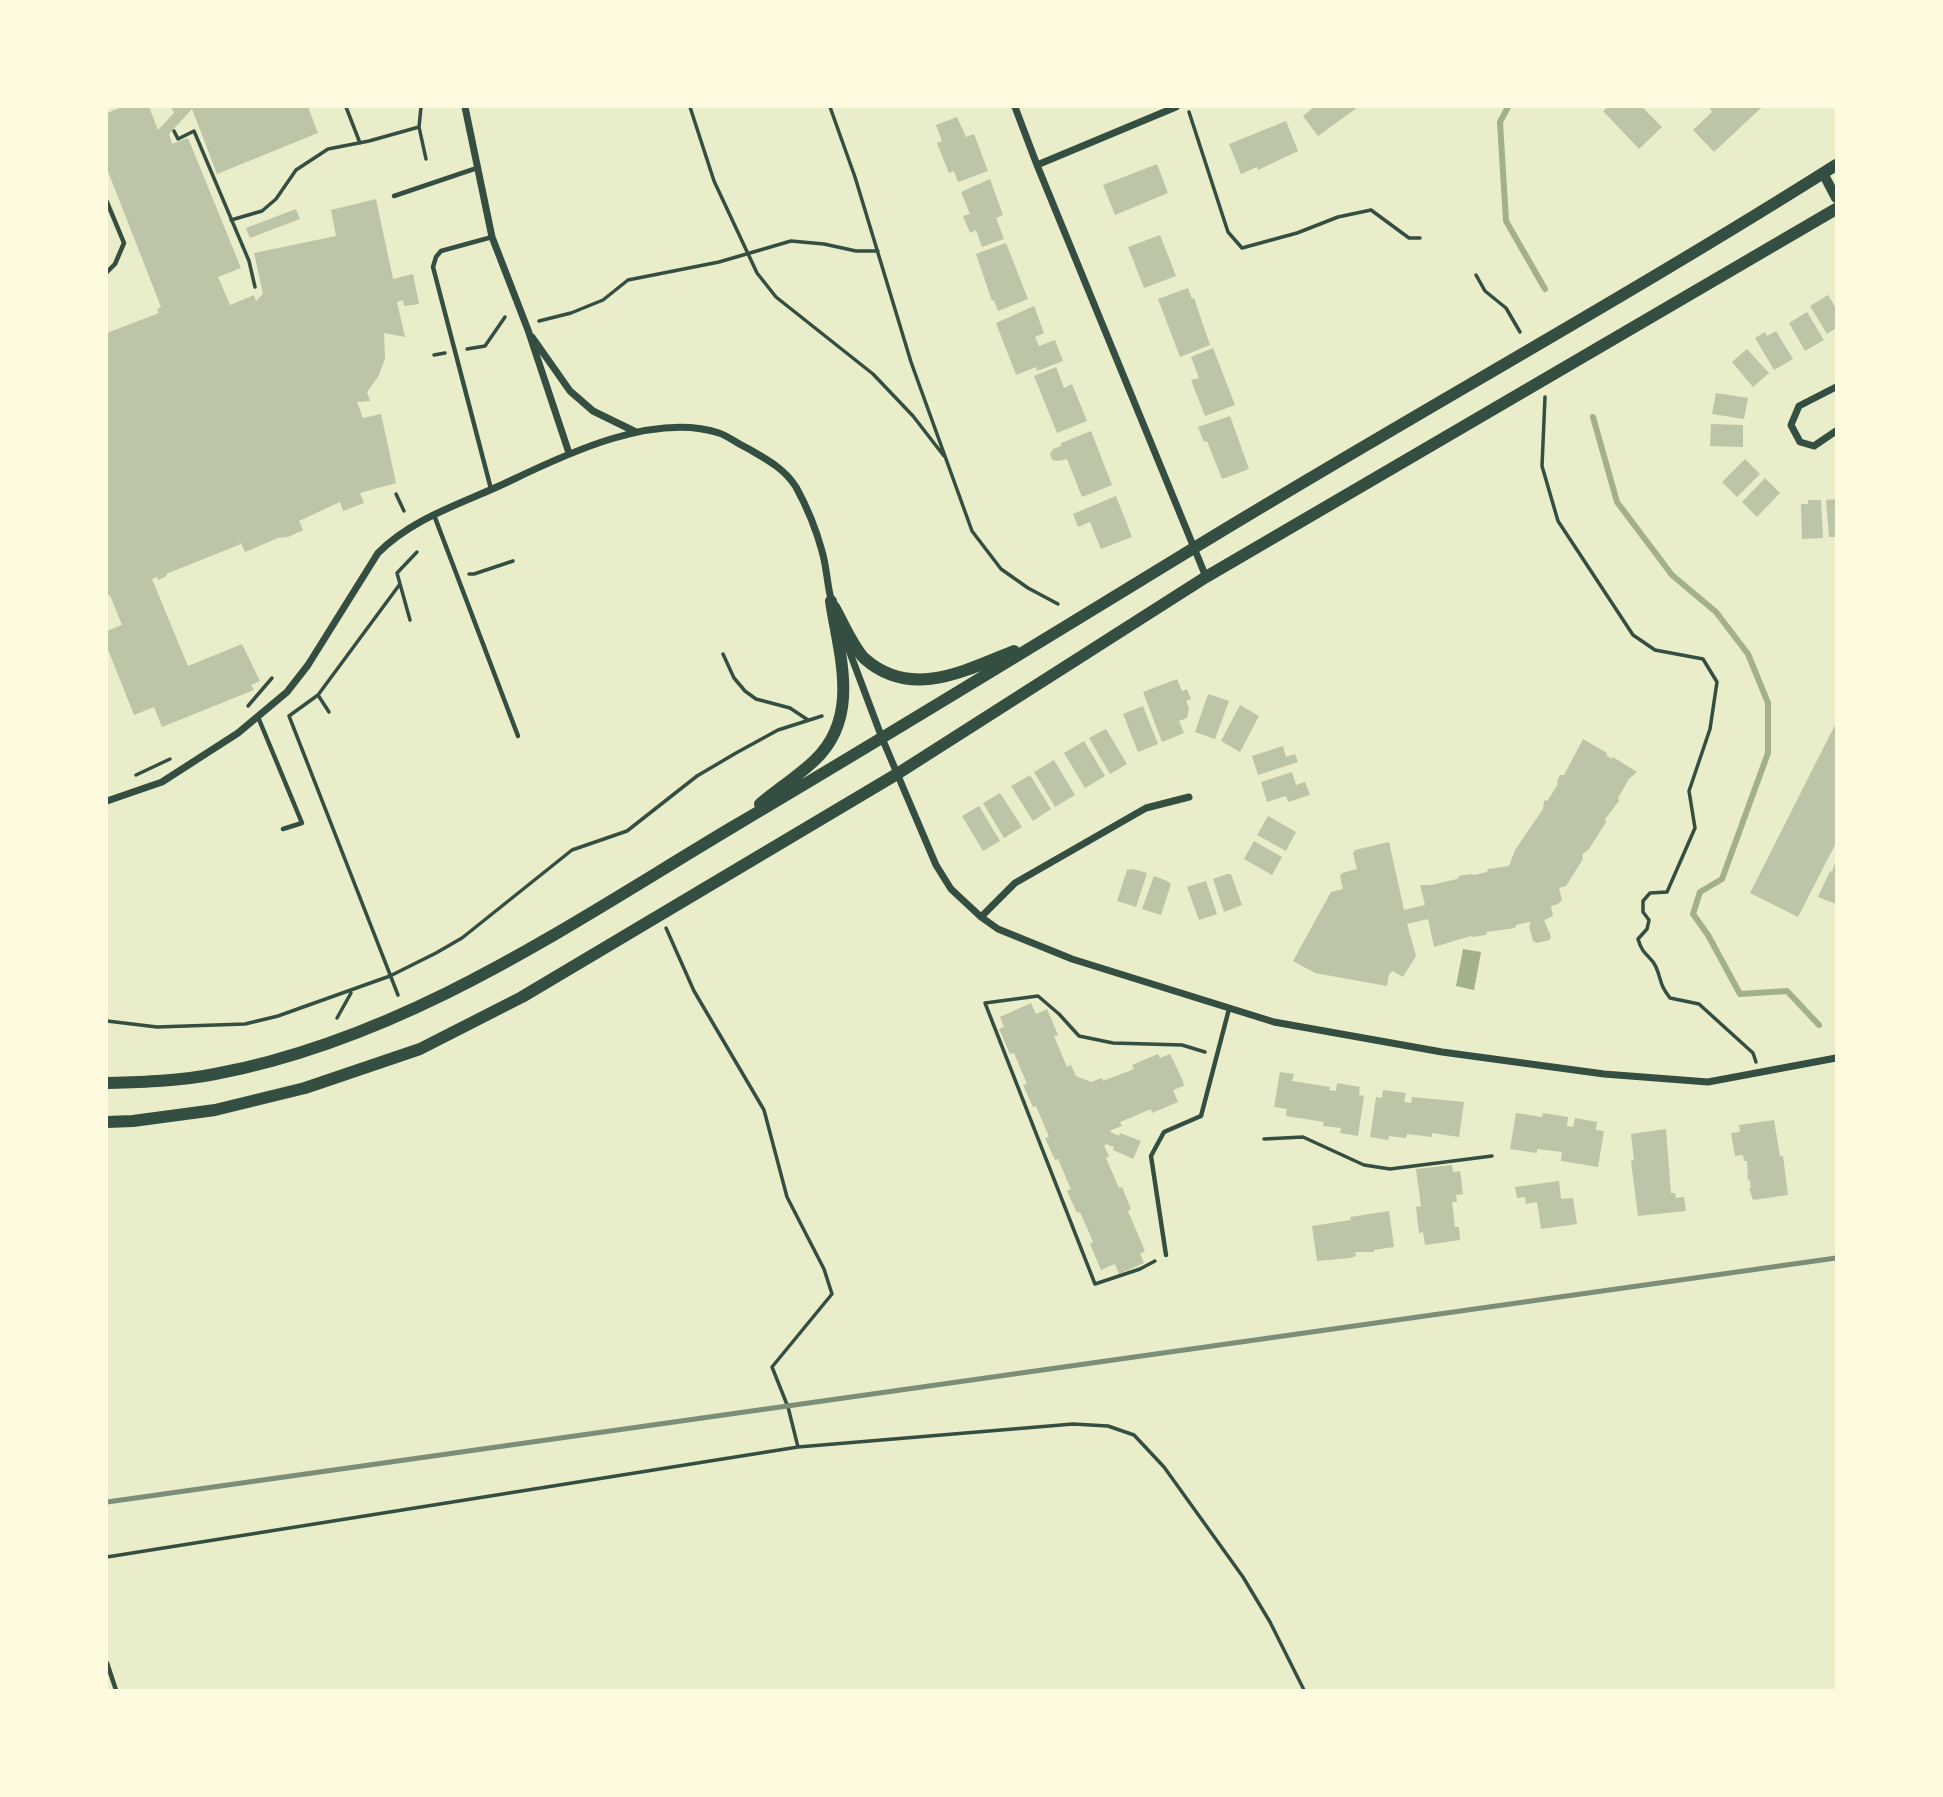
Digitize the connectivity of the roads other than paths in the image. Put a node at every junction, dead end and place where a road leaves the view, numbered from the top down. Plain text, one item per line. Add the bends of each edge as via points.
1 (465, 107) edge
2 (1015, 107) edge
3 (1177, 107) edge
4 (1037, 165) junction
5 (1836, 165) edge
6 (477, 168) junction
7 (1824, 173) junction
8 (394, 197) dead end
9 (1836, 198) edge
10 (107, 202) edge
11 (1836, 209) edge
12 (492, 237) junction
13 (107, 272) edge
14 (528, 330) junction
15 (1836, 387) edge
16 (1836, 431) edge
17 (636, 432) junction
18 (569, 453) junction
19 (492, 490) junction
20 (434, 514) junction
21 (1193, 549) junction
22 (1206, 577) junction
23 (831, 601) junction
24 (1050, 637) junction
25 (257, 716) junction
26 (518, 736) dead end
27 (882, 738) junction
28 (897, 774) junction
29 (1188, 797) dead end
30 (107, 801) edge
31 (283, 830) dead end
32 (724, 832) junction
33 (981, 917) junction
34 (1229, 1008) junction
35 (1836, 1058) edge
36 (107, 1083) edge
37 (107, 1122) edge
38 (1166, 1255) road end
39 (107, 1663) edge
40 (116, 1690) edge

1 - 6 street
2 - 4 street
3 - 4 street
4 - 21 street
5 - 7 main road
6 - 8 lane
6 - 12 street
7 - 9 street
7 - 21 main road
10 - 13 lane via 124,243
11 - 22 main road
12 - 14 street
12 - 19 lane via 441,251 433,267
14 - 17 street via 570,391 593,411
14 - 18 street
15 - 16 street via 1799,406 1791,425 1800,442 1814,446
17 - 18 street
17 - 23 street via 681,428 719,433 775,463 810,514
18 - 19 street
19 - 20 street
20 - 25 street via 377,553 308,665 287,692
20 - 26 lane
21 - 22 street
21 - 24 main road
22 - 28 main road
23 - 24 main road via 863,658 914,680 953,676
23 - 27 street
23 - 32 main road via 845,691 844,709 832,738 816,759
24 - 27 main road
25 - 30 street via 162,782
25 - 31 lane via 302,823
27 - 28 street
27 - 32 main road
28 - 33 street via 936,865 951,889
28 - 37 main road via 522,998 420,1049 256,1101
29 - 33 street via 1146,808 1038,869 1015,883
32 - 36 main road via 527,952 405,1012 246,1068 176,1080
33 - 34 street via 998,929 1072,959
34 - 35 street via 1274,1022 1442,1052 1604,1074 1708,1082
34 - 38 lane via 1201,1116 1164,1132 1151,1156
39 - 40 lane

